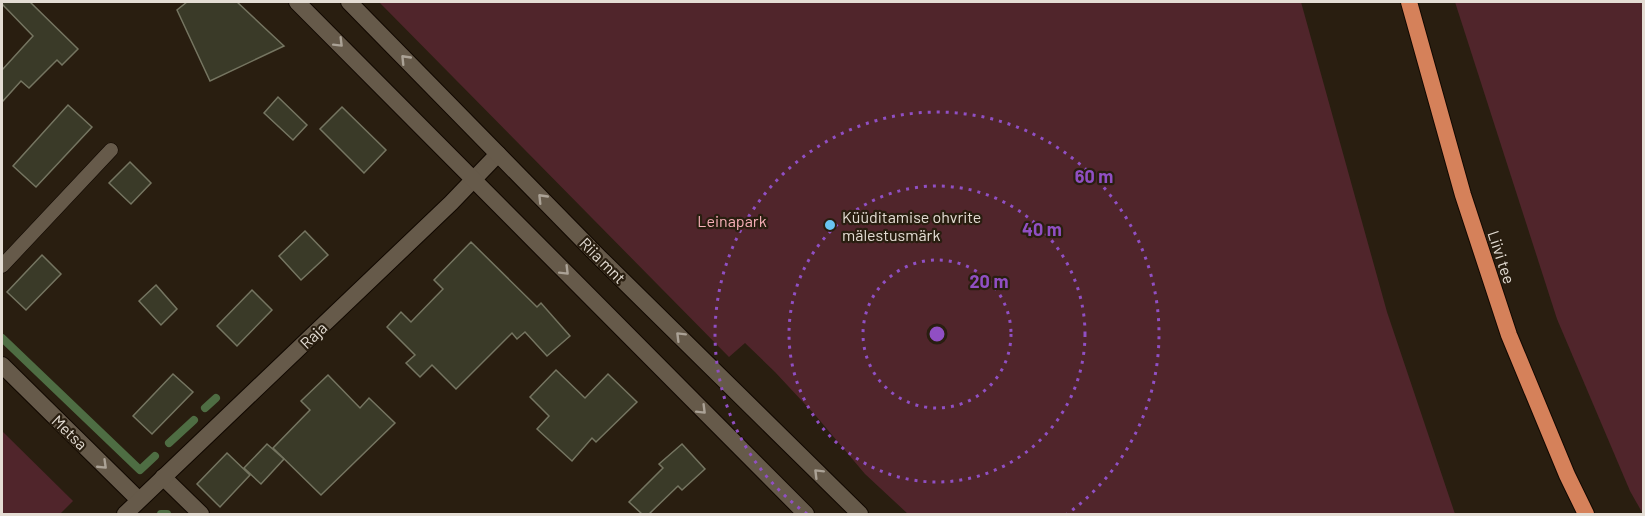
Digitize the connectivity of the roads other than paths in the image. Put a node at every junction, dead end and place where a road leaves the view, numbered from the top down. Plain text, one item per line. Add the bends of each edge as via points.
1 (297, 2) edge
2 (349, 2) edge
3 (1409, 2) edge
4 (111, 150) dead end
5 (498, 154) junction
6 (474, 179) junction
7 (2, 266) edge
8 (2, 365) edge
9 (163, 477) junction
10 (139, 500) junction
11 (125, 514) edge
12 (201, 514) edge
13 (806, 514) edge
14 (860, 514) edge
15 (1586, 514) edge

1 -> 6 main road
5 -> 2 main road, Riia mnt
3 - 15 highway, Liivi tee via 1463,195 1509,335
4 - 7 lane
5 - 6 main road, Raja
14 -> 5 main road, Riia mnt
6 - 9 main road, Raja
6 -> 13 main road
8 -> 10 main road, Metsa
9 - 10 main road, Raja
9 - 12 main road
10 - 11 main road, Raja

